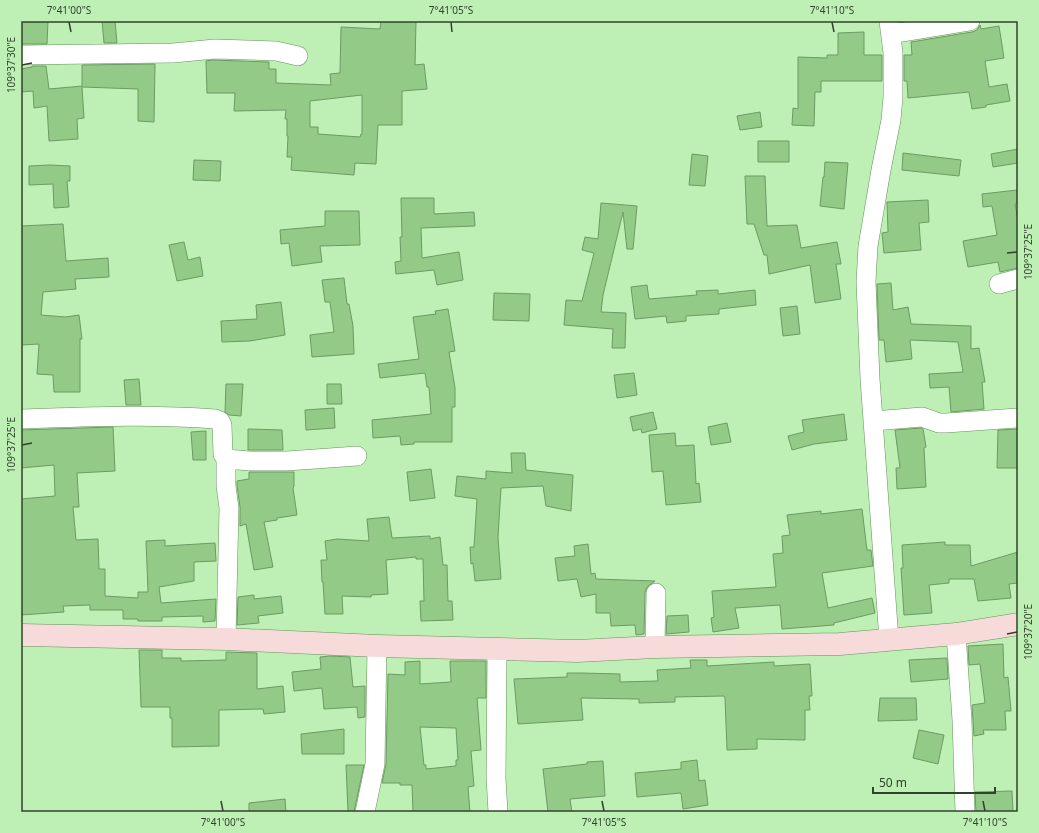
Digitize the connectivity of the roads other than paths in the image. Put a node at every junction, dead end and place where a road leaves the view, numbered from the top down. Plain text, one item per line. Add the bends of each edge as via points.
1 (970, 21) edge
2 (890, 27) edge
3 (21, 55) edge
4 (298, 56) dead end
5 (1018, 279) edge
6 (999, 284) dead end
7 (1018, 418) edge
8 (21, 419) edge
9 (874, 421) junction
10 (358, 456) dead end
11 (226, 459) junction
12 (656, 593) dead end
13 (1018, 624) edge
14 (956, 634) junction
15 (21, 635) edge
16 (226, 639) junction
17 (889, 640) junction
18 (377, 646) junction
19 (655, 647) junction
20 (497, 650) junction
21 (366, 812) edge
22 (498, 812) edge
23 (965, 812) edge

1 - 2 street
2 - 9 street via 893,97 891,120 868,246 866,282
3 - 4 street via 173,53 215,49 276,51
5 - 6 street
7 - 9 street via 946,423 922,417
8 - 11 street via 156,416 215,419 222,425 223,454
9 - 17 street
10 - 11 street via 286,461
11 - 16 street via 229,508
12 - 19 street
13 - 14 street
14 - 17 street
14 - 23 street
15 - 16 street
16 - 18 street
17 - 19 street via 840,644
18 - 20 street
18 - 21 street via 375,764
19 - 20 street via 577,651
20 - 22 street

